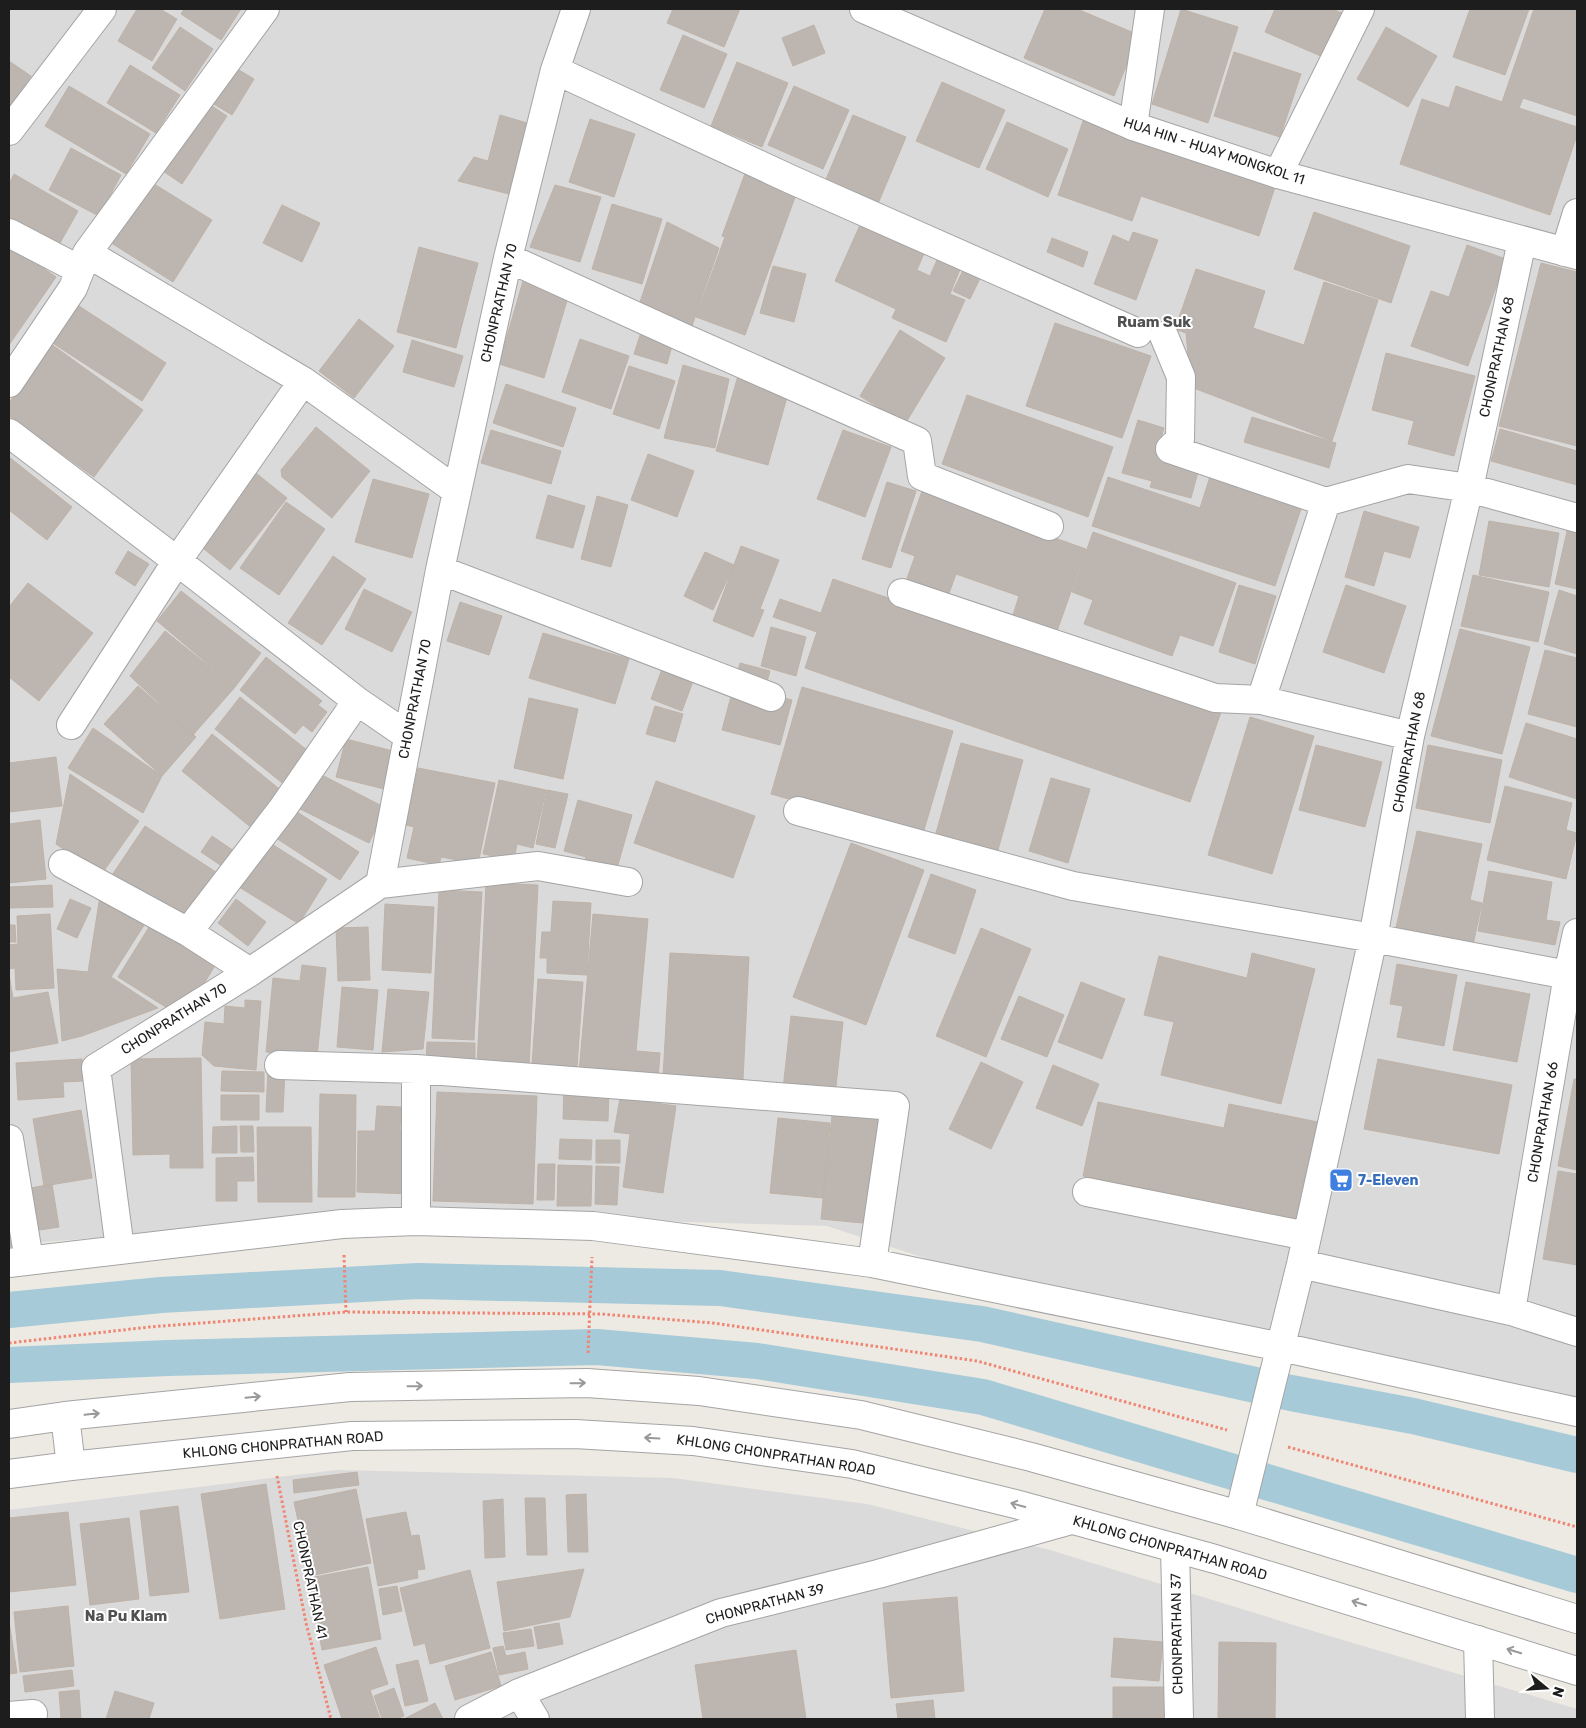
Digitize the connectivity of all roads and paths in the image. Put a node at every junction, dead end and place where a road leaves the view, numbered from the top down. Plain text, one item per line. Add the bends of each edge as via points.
1 (102, 9) edge
2 (265, 9) edge
3 (576, 9) edge
4 (864, 9) edge
5 (1150, 9) edge
6 (1360, 9) edge
7 (555, 70) junction
8 (1133, 126) junction
9 (9, 131) edge
10 (1278, 174) junction
11 (1577, 213) edge
12 (9, 233) edge
13 (1522, 241) junction
14 (1571, 254) edge
15 (508, 258) junction
16 (83, 261) junction
17 (302, 381) junction
18 (9, 383) edge
19 (9, 433) edge
20 (1469, 488) junction
21 (457, 491) junction
22 (1326, 502) junction
23 (1577, 518) edge
24 (1049, 526) dead end
25 (177, 561) junction
26 (440, 570) junction
27 (902, 593) dead end
28 (771, 697) dead end
29 (1261, 700) junction
30 (358, 701) junction
31 (71, 725) dead end
32 (408, 736) junction
33 (1410, 736) junction
34 (798, 811) dead end
35 (63, 864) dead end
36 (628, 882) dead end
37 (380, 884) junction
38 (188, 932) junction
39 (1577, 933) edge
40 (1373, 938) junction
41 (250, 972) junction
42 (1568, 975) junction
43 (279, 1065) dead end
44 (416, 1069) junction
45 (9, 1139) edge
46 (1087, 1192) dead end
47 (416, 1221) junction
48 (342, 1224) junction
49 (593, 1226) junction
50 (1307, 1236) junction
51 (120, 1248) junction
52 (19, 1261) edge
53 (872, 1263) junction
54 (1301, 1264) junction
55 (1511, 1310) junction
56 (346, 1312) dead end
57 (589, 1328) dead end
58 (1577, 1332) edge
59 (1281, 1347) junction
60 (1577, 1412) edge
61 (65, 1416) junction
62 (9, 1424) edge
63 (271, 1445) junction
64 (71, 1466) junction
65 (9, 1474) edge
66 (1239, 1515) junction
67 (1071, 1520) junction
68 (1175, 1548) junction
69 (1577, 1619) edge
70 (1478, 1640) junction
71 (1577, 1670) edge
72 (519, 1693) junction
73 (330, 1719) edge
74 (469, 1719) edge
75 (535, 1719) edge
76 (1179, 1719) edge
77 (1480, 1719) edge

1 - 9 street
2 - 16 street
3 - 7 street, CHONPRATHAN 70
4 - 8 street, HUA HIN - HUAY MONGKOL 11
5 - 8 street
6 - 10 street
7 - 15 street, CHONPRATHAN 70
7 - 22 street via 790,179 1151,334 1182,377 1180,439 1170,449
8 - 10 street, HUA HIN - HUAY MONGKOL 11
10 - 13 street, HUA HIN - HUAY MONGKOL 11
11 - 14 street
12 - 16 street
13 - 14 street, HUA HIN - HUAY MONGKOL 11
13 - 20 street, CHONPRATHAN 68
15 - 21 street, CHONPRATHAN 70
15 - 24 street via 917,441 922,476
16 - 17 street
16 - 18 street via 73,288
17 - 21 street
17 - 25 street
19 - 25 street
20 - 22 street via 1408,479
20 - 23 street
20 - 33 street, CHONPRATHAN 68
21 - 26 street, CHONPRATHAN 70
22 - 29 street
25 - 30 street
25 - 31 street
26 - 28 street
26 - 32 street, CHONPRATHAN 70
27 - 29 street via 1215,698
29 - 33 street
30 - 32 street
30 - 38 street via 283,808
32 - 37 street, CHONPRATHAN 70
33 - 40 street, CHONPRATHAN 68
34 - 40 street via 1073,886
35 - 38 street
36 - 37 street via 538,866
37 - 41 street, CHONPRATHAN 70
38 - 41 street
39 - 42 street, CHONPRATHAN 66
40 - 42 street
40 - 50 street, CHONPRATHAN 68
41 - 51 street, CHONPRATHAN 70 via 96,1068
42 - 55 street, CHONPRATHAN 66
43 - 44 street
44 - 47 street
44 - 53 street via 896,1106
45 - 52 street
46 - 50 street
47 - 48 street
47 - 49 street
48 - 51 street
48 - 56 path
49 - 53 street
49 - 57 path
50 - 54 street, CHONPRATHAN 68
51 - 52 street
53 - 59 street
54 - 55 street
54 - 59 street, CHONPRATHAN 68
55 - 58 street
59 - 60 street
59 - 66 street, CHONPRATHAN 68
61 - 62 street
61 - 64 street
61 -> 66 street via 350,1387 587,1383 699,1391 861,1416 1032,1457
63 - 64 street, KHLONG CHONPRATHAN ROAD
67 -> 63 street, KHLONG CHONPRATHAN ROAD via 852,1464 693,1441 575,1434 352,1436
63 - 73 path, CHONPRATHAN 41 via 306,1623
64 - 65 street, KHLONG CHONPRATHAN ROAD
66 - 69 street
67 - 68 street, KHLONG CHONPRATHAN ROAD
67 - 72 street, CHONPRATHAN 39 via 878,1574 721,1613
70 -> 68 street, KHLONG CHONPRATHAN ROAD
68 - 76 street, CHONPRATHAN 37
71 -> 70 street, KHLONG CHONPRATHAN ROAD
70 - 77 street
72 - 74 street, CHONPRATHAN 39
72 - 75 street

